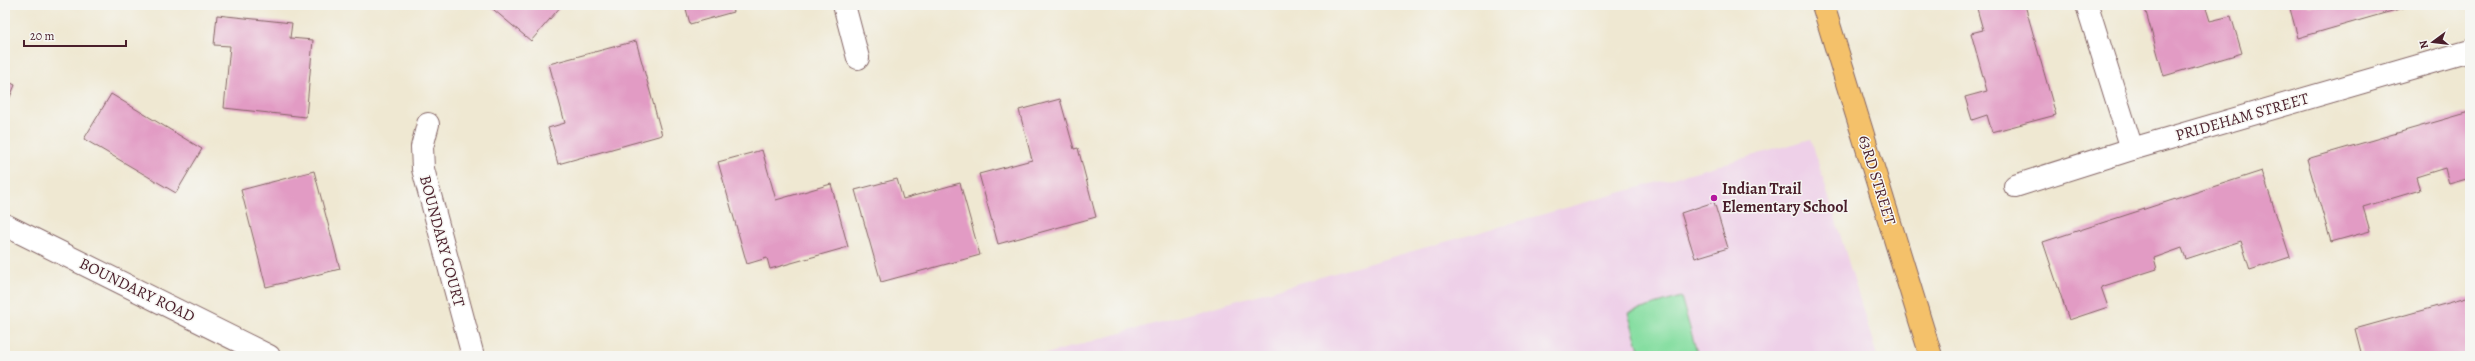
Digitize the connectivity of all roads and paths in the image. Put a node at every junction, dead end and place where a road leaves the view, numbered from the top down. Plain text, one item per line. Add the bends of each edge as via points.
1 (844, 5) edge
2 (1823, 5) edge
3 (2087, 5) edge
4 (2470, 51) edge
5 (858, 58) dead end
6 (428, 124) dead end
7 (2132, 149) junction
8 (2015, 186) dead end
9 (5, 225) edge
10 (269, 356) edge
11 (474, 356) edge
12 (1931, 356) edge

1 - 5 street
2 - 12 main road, 63RD STREET
3 - 7 street
4 - 7 street, PRIDEHAM STREET
6 - 11 street, BOUNDARY COURT via 422,147 423,169
7 - 8 street, PRIDEHAM STREET
9 - 10 street, BOUNDARY ROAD

